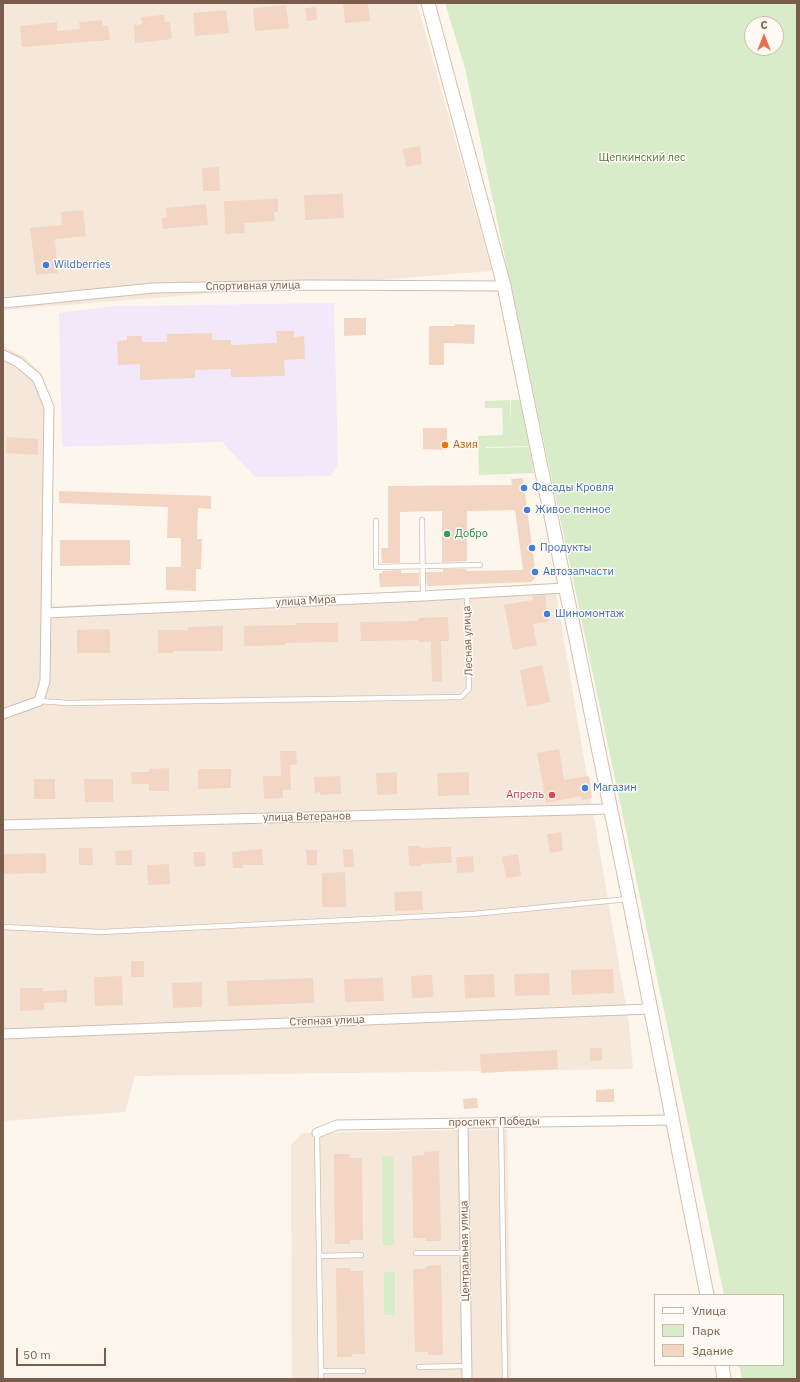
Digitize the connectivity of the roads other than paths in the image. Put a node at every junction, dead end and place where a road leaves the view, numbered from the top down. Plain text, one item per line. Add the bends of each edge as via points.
1 (428, 3) edge
2 (504, 286) junction
3 (3, 303) edge
4 (3, 355) edge
5 (422, 520) dead end
6 (376, 521) dead end
7 (480, 565) dead end
8 (423, 566) junction
9 (566, 588) junction
10 (467, 594) junction
11 (424, 596) junction
12 (46, 613) junction
13 (39, 701) junction
14 (3, 714) edge
15 (611, 809) junction
16 (3, 825) edge
17 (629, 899) junction
18 (3, 927) edge
19 (650, 1009) junction
20 (3, 1034) edge
21 (673, 1120) junction
22 (501, 1122) junction
23 (463, 1123) junction
24 (317, 1133) joint
25 (465, 1252) junction
26 (416, 1253) dead end
27 (361, 1255) dead end
28 (319, 1256) junction
29 (707, 1294) edge
30 (467, 1366) junction
31 (722, 1366) edge
32 (419, 1367) dead end
33 (321, 1371) junction
34 (363, 1371) dead end
35 (321, 1379) edge
36 (467, 1379) edge
37 (505, 1379) edge
38 (724, 1379) edge

1 - 2 main road
2 - 3 street, Спортивная улица via 307,285 153,288
2 - 9 main road
4 - 12 street via 18,362 37,378 49,407
5 - 8 lane
6 - 8 lane via 376,567
7 - 8 lane
8 - 11 lane
9 - 10 street, улица Мира
9 - 15 main road
10 - 11 street, улица Мира
10 - 13 lane, Лесная улица via 469,689 461,697 68,703
11 - 12 street, улица Мира
12 - 13 street via 45,681
13 - 14 street
15 - 16 street, улица Ветеранов
15 - 17 main road
17 - 18 lane via 473,914 101,932
17 - 19 main road
19 - 20 street, Степная улица
19 - 21 main road
21 - 22 street, проспект Победы
21 - 29 main road
22 - 23 street, проспект Победы
22 - 37 lane
23 - 24 street, проспект Победы via 337,1125
23 - 25 street, Центральная улица
24 - 28 lane
25 - 26 lane
25 - 30 street, Центральная улица
27 - 28 lane
28 - 33 lane
30 - 32 lane
30 - 36 street, Центральная улица
31 - 38 main road
33 - 34 lane
33 - 35 lane

